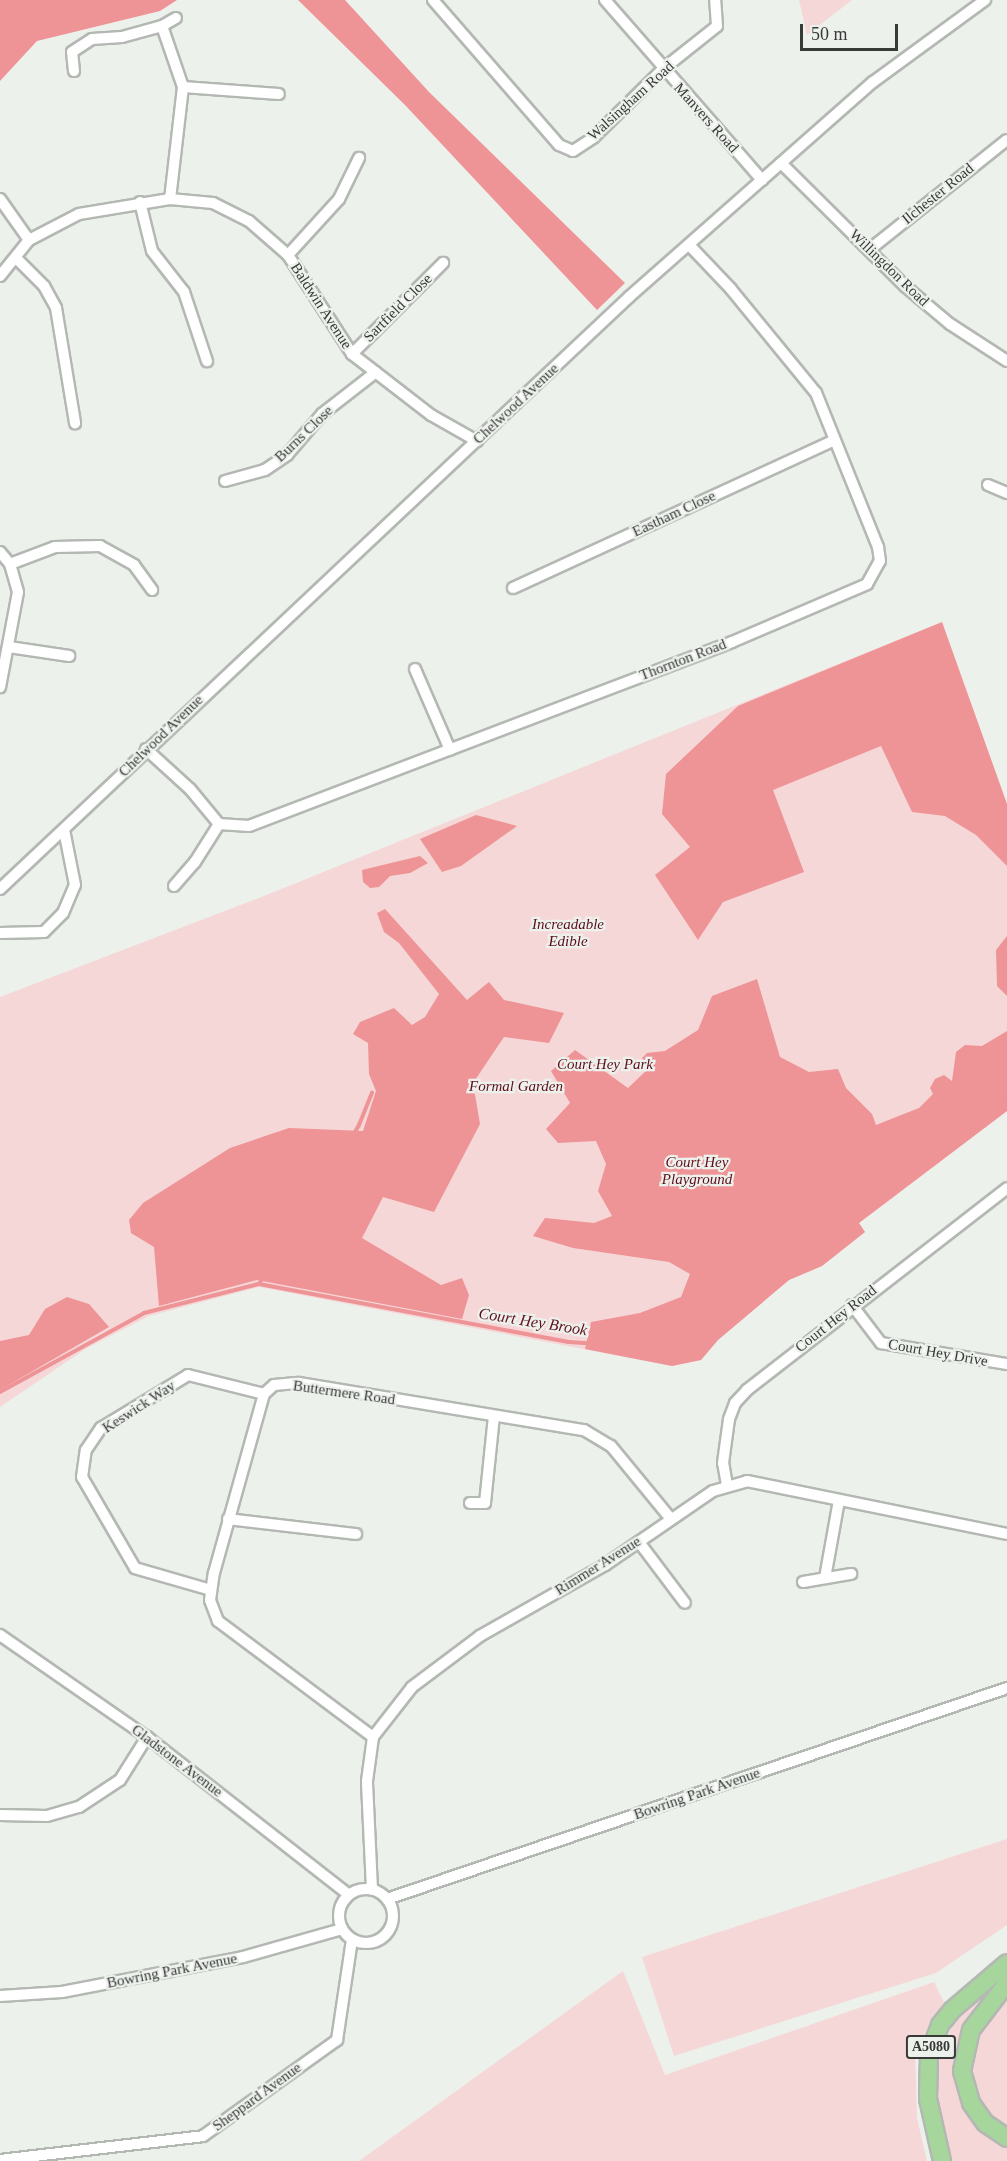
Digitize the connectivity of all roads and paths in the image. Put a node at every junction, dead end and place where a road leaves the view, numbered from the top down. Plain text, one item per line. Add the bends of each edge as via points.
1 (434, 0) edge
2 (605, 0) edge
3 (715, 0) edge
4 (985, 0) edge
5 (176, 18) dead end
6 (162, 26) junction
7 (663, 69) junction
8 (74, 71) dead end
9 (183, 87) junction
10 (279, 94) dead end
11 (1007, 140) edge
12 (359, 158) dead end
13 (781, 163) junction
14 (762, 180) junction
15 (170, 199) junction
16 (0, 200) edge
17 (140, 202) junction
18 (30, 240) junction
19 (690, 246) junction
20 (870, 250) junction
21 (288, 255) junction
22 (15, 258) junction
23 (443, 263) dead end
24 (0, 276) edge
25 (352, 354) junction
26 (207, 361) dead end
27 (1007, 361) edge
28 (376, 372) junction
29 (75, 423) dead end
30 (835, 440) junction
31 (477, 441) junction
32 (225, 481) dead end
33 (988, 485) dead end
34 (1007, 493) edge
35 (0, 552) edge
36 (10, 564) junction
37 (513, 588) dead end
38 (152, 590) dead end
39 (9, 647) junction
40 (69, 656) dead end
41 (415, 669) dead end
42 (0, 687) edge
43 (147, 749) junction
44 (450, 750) junction
45 (219, 824) junction
46 (64, 830) junction
47 (174, 886) dead end
48 (0, 889) edge
49 (0, 933) edge
50 (1007, 1188) edge
51 (852, 1305) junction
52 (1007, 1364) edge
53 (264, 1394) junction
54 (494, 1416) junction
55 (727, 1485) junction
56 (839, 1500) junction
57 (470, 1503) dead end
58 (228, 1519) junction
59 (671, 1519) junction
60 (356, 1534) dead end
61 (1007, 1534) edge
62 (639, 1542) junction
63 (851, 1574) dead end
64 (825, 1578) junction
65 (803, 1582) dead end
66 (211, 1590) junction
67 (685, 1603) dead end
68 (0, 1635) edge
69 (1007, 1688) edge
70 (147, 1737) junction
71 (373, 1737) junction
72 (0, 1815) edge
73 (372, 1889) junction
74 (348, 1894) junction
75 (387, 1899) junction
76 (342, 1929) junction
77 (352, 1940) junction
78 (1007, 1963) edge
79 (1007, 1983) edge
80 (0, 1996) edge
81 (1007, 2138) edge
82 (0, 2160) edge
83 (942, 2161) edge

1 - 7 street, Walsingham Road via 559,145 573,151 593,138
2 - 7 street, Manvers Road
3 - 7 street, Walsingham Road via 717,26
4 - 13 street, Chelwood Avenue via 873,82
5 - 6 street
6 - 8 street via 122,37 92,39 72,52
6 - 9 street
7 - 14 street, Manvers Road
9 - 10 street
9 - 15 street
11 - 20 street, Ilchester Road
12 - 21 street via 339,199
13 - 14 street, Chelwood Avenue
13 - 20 street, Willingdon Road
14 - 19 street, Chelwood Avenue
15 - 17 street, Baldwin Avenue
15 - 21 street, Baldwin Avenue via 213,204 249,221
16 - 18 street
17 - 18 street, Baldwin Avenue via 80,214
17 - 26 street via 152,251 184,292
18 - 22 street, Baldwin Avenue
19 - 30 street, Thornton Road via 807,381
19 - 31 street, Chelwood Avenue via 629,297
20 - 27 street, Willingdon Road via 950,324
21 - 25 street, Baldwin Avenue
22 - 24 street, Baldwin Avenue
22 - 29 street via 44,286 56,308
23 - 25 street, Sartfield Close
25 - 28 street, Baldwin Avenue
28 - 31 street, Baldwin Avenue via 431,415
28 - 32 street, Burns Close via 322,414 287,455 265,470
30 - 37 street, Eastham Close
30 - 44 street, Thornton Road via 878,547 880,561 867,584 732,642
31 - 43 street, Chelwood Avenue
33 - 34 street
35 - 36 street
36 - 38 street via 55,547 100,546 134,565
36 - 39 street via 18,592
39 - 40 street
39 - 42 street
41 - 44 street
43 - 45 street via 190,789
43 - 46 street, Chelwood Avenue
44 - 45 street, Thornton Road via 249,826
45 - 47 street
46 - 48 street, Chelwood Avenue
46 - 49 street via 75,885 63,913 44,932
50 - 51 street, Court Hey Road
51 - 52 street, Court Hey Drive via 881,1343
51 - 55 street, Court Hey Road via 735,1403 723,1463
53 - 54 street, Buttermere Road via 274,1385 299,1383
53 - 58 street
53 - 66 street, Keswick Way via 189,1375 101,1428 86,1450 82,1477 135,1568
54 - 57 street via 485,1503
54 - 59 street, Buttermere Road via 567,1426 597,1436 611,1446
55 - 56 street, Rimmer Avenue via 747,1481
55 - 59 street, Rimmer Avenue
56 - 61 street, Rimmer Avenue
56 - 64 street
58 - 60 street
58 - 66 street
59 - 62 street, Rimmer Avenue
62 - 67 street
62 - 71 street, Rimmer Avenue via 480,1636 412,1687
63 - 64 street
64 - 65 street
66 - 71 street via 210,1600 218,1621
68 - 70 street, Gladstone Avenue
69 - 75 street, Bowring Park Avenue
70 - 72 street via 120,1780 80,1807 47,1816
70 - 74 street, Gladstone Avenue
71 - 73 street via 367,1781
73 - 74 street
73 - 75 street
74 - 76 street via 339,1908
75 - 77 street via 393,1912 388,1932 374,1942
76 - 77 street
76 - 80 street, Bowring Park Avenue via 232,1960 62,1992
77 - 82 street, Sheppard Avenue via 337,2040 203,2136
78 - 83 main road, A5080 via 952,2010 940,2025 929,2054 928,2099
79 - 81 main road, A5080 via 971,2030 962,2071 971,2103 985,2123

